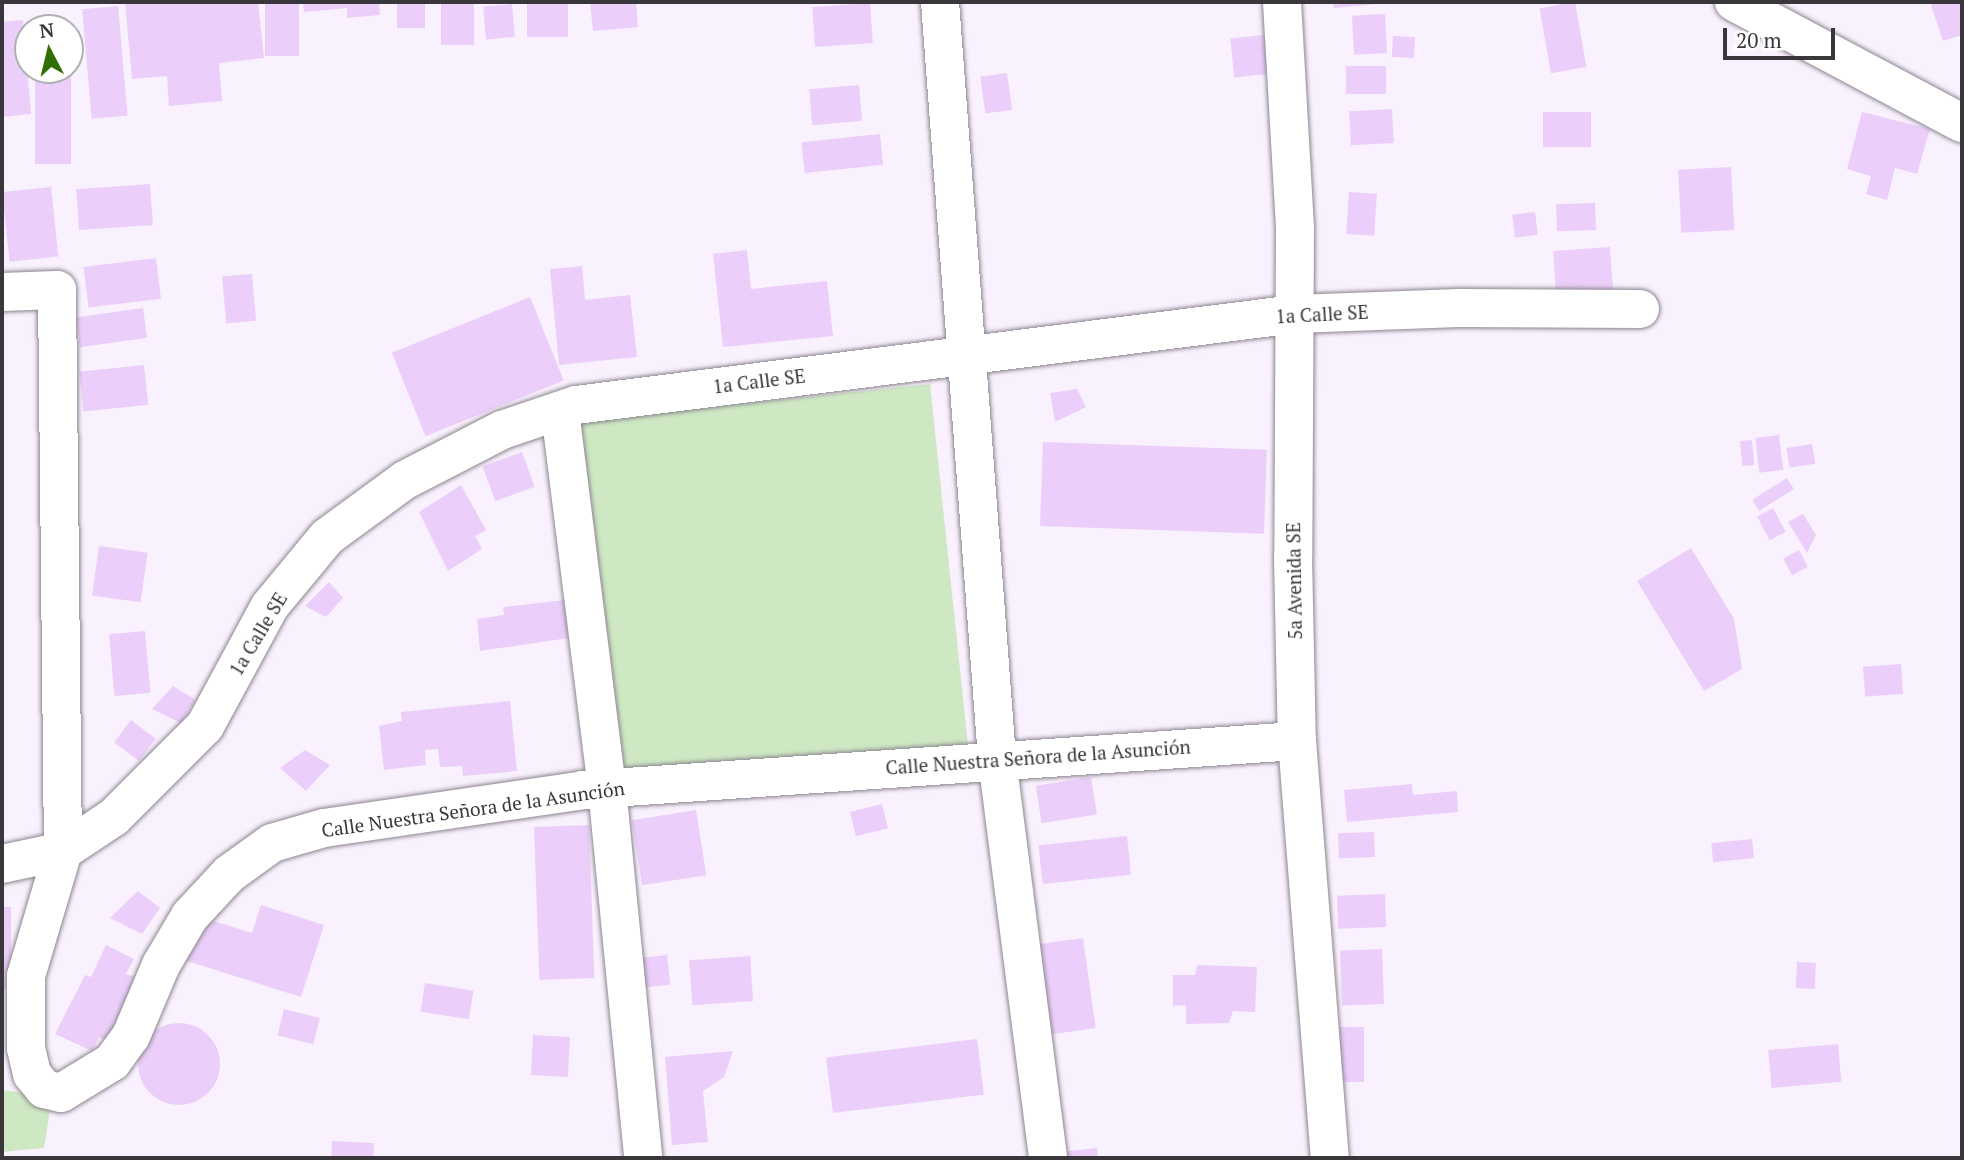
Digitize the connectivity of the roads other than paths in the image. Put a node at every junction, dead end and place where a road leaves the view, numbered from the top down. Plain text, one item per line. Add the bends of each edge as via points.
1 (940, 2) edge
2 (1282, 2) edge
3 (1734, 2) edge
4 (1962, 122) edge
5 (2, 292) edge
6 (1640, 309) dead end
7 (1294, 314) junction
8 (966, 354) junction
9 (560, 411) junction
10 (1297, 741) junction
11 (997, 759) junction
12 (607, 788) junction
13 (63, 851) junction
14 (2, 864) edge
15 (643, 1158) edge
16 (1048, 1158) edge
17 (1330, 1158) edge

1 - 8 street
2 - 7 street, 5a Avenida SE via 1295,228
3 - 4 street
5 - 13 street, Calle Nuestra Señora de la Asunción via 57,290
6 - 7 street, 1a Calle SE
7 - 8 street, 1a Calle SE
7 - 10 street, 5a Avenida SE
8 - 9 street, 1a Calle SE via 576,405
8 - 11 street
9 - 12 street
9 - 13 street, 1a Calle SE via 502,430 405,480 327,537 270,606 205,726 114,817
10 - 11 street, Calle Nuestra Señora de la Asunción
10 - 17 street, 5a Avenida SE
11 - 12 street, Calle Nuestra Señora de la Asunción
11 - 16 street
12 - 13 street, Calle Nuestra Señora de la Asunción via 324,828 272,843 229,874 190,916 161,965 131,1036 112,1062 61,1093 44,1089 32,1074 26,1048 26,976
12 - 15 street
13 - 14 street

